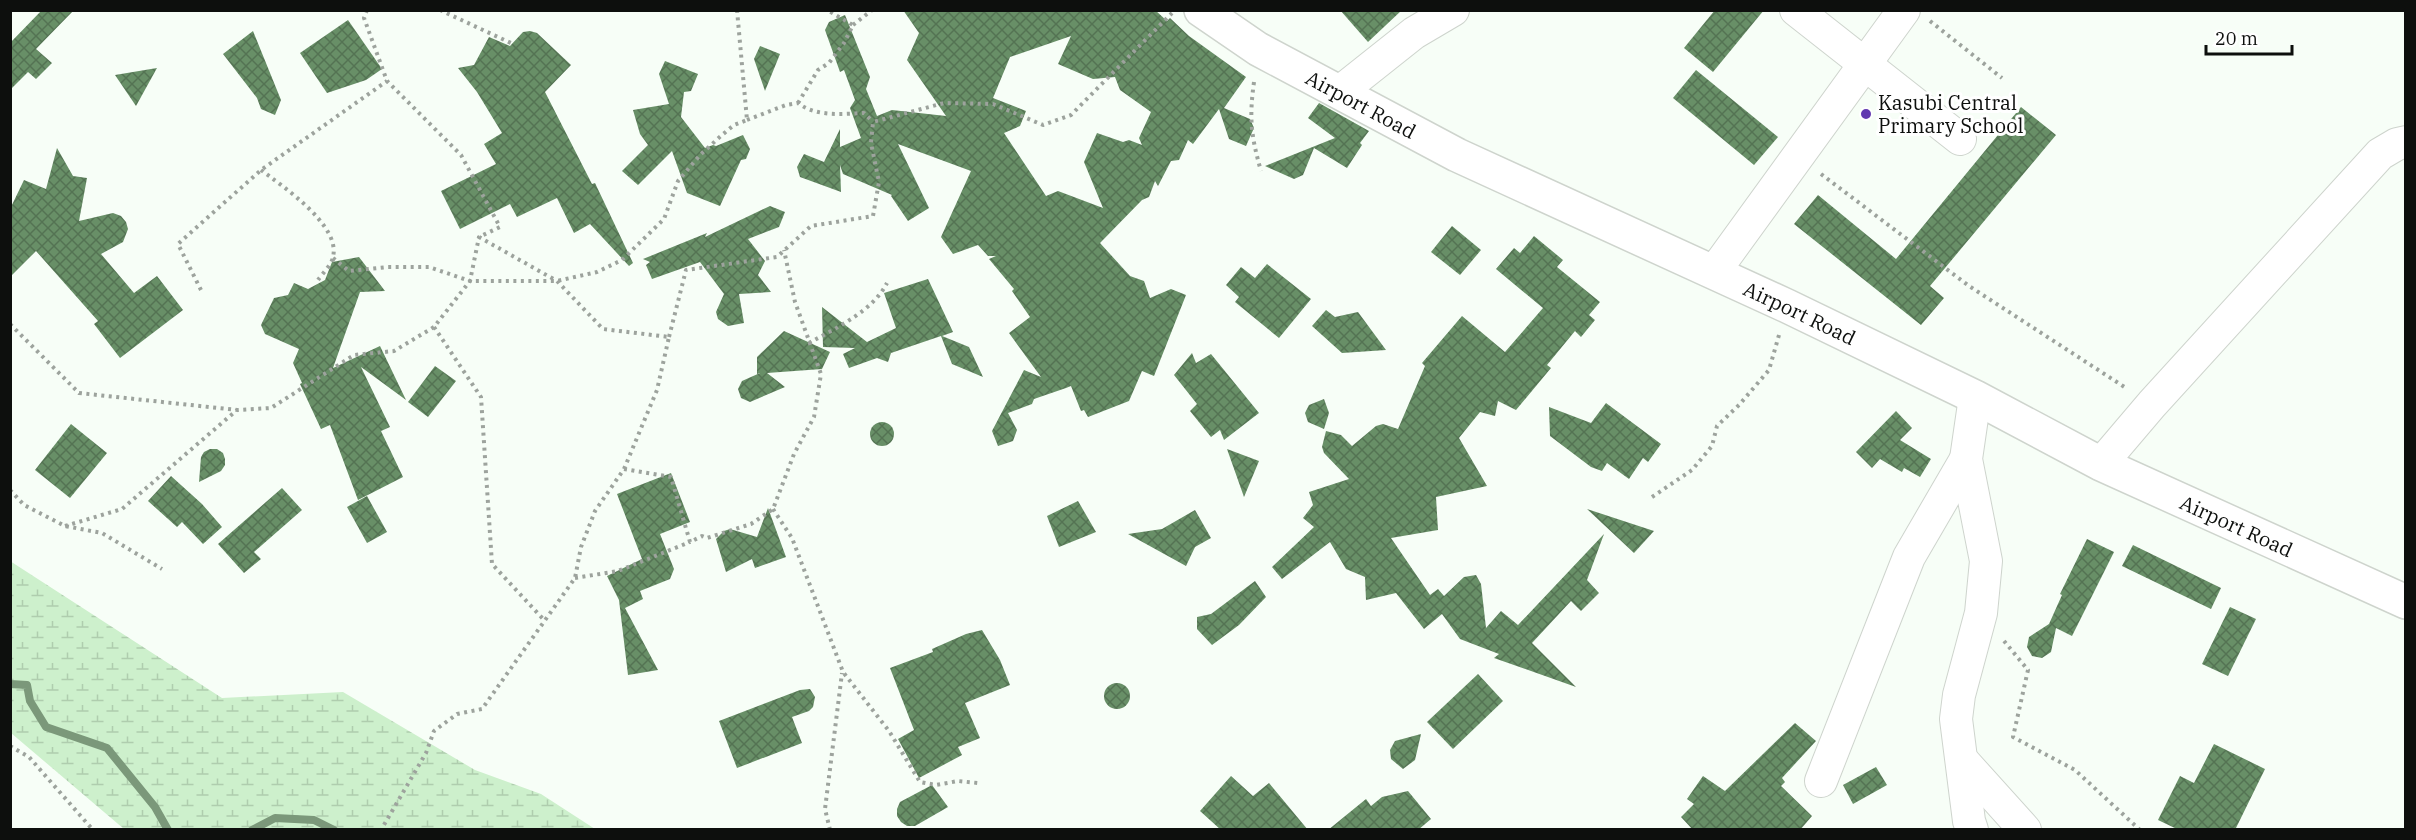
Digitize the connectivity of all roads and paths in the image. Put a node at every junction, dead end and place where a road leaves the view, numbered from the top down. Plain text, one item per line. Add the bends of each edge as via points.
1 (368, 10) edge
2 (440, 10) edge
3 (737, 10) edge
4 (827, 10) edge
5 (872, 10) edge
6 (1174, 10) edge
7 (1201, 10) edge
8 (1453, 10) edge
9 (1796, 10) edge
10 (1915, 14) edge
11 (853, 25) junction
12 (513, 44) dead end
13 (1258, 49) junction
14 (1864, 63) junction
15 (2002, 78) dead end
16 (387, 81) junction
17 (1341, 92) junction
18 (798, 104) junction
19 (747, 120) junction
20 (873, 122) junction
21 (1960, 139) dead end
22 (2406, 142) edge
23 (1797, 156) junction
24 (261, 170) junction
25 (1261, 171) dead end
26 (479, 237) junction
27 (783, 250) junction
28 (333, 258) junction
29 (1714, 272) junction
30 (318, 280) dead end
31 (470, 281) junction
32 (556, 281) junction
33 (887, 283) dead end
34 (201, 290) dead end
35 (1787, 306) junction
36 (10, 324) edge
37 (434, 327) junction
38 (669, 337) junction
39 (809, 343) junction
40 (1975, 397) junction
41 (2152, 404) junction
42 (237, 410) junction
43 (1966, 459) junction
44 (2102, 464) junction
45 (624, 469) junction
46 (10, 490) edge
47 (1652, 497) dead end
48 (773, 509) junction
49 (65, 526) junction
50 (690, 542) junction
51 (162, 569) dead end
52 (575, 578) junction
53 (2406, 602) edge
54 (1981, 613) junction
55 (545, 621) junction
56 (843, 672) junction
57 (10, 746) edge
58 (1962, 760) junction
59 (1821, 782) dead end
60 (978, 783) dead end
61 (93, 830) edge
62 (381, 830) edge
63 (830, 830) edge
64 (1972, 830) edge
65 (2025, 830) edge
66 (2140, 830) edge

1 - 16 path via 364,18
2 - 12 path
3 - 19 path
4 - 11 path
5 - 11 path
6 - 20 path via 1071,115 1056,122 1043,125 993,104 944,103
7 - 13 street, Airport Road
8 - 17 street via 1414,33
9 - 14 street
10 - 14 street
10 - 15 path
11 - 18 path via 844,43 818,70
13 - 17 street, Airport Road
13 - 25 path via 1251,106 1252,139
14 - 21 street
14 - 23 street
16 - 24 path
16 - 26 path via 461,155 500,227
17 - 29 street, Airport Road via 1457,155
18 - 19 path
18 - 20 path via 828,114 864,113
19 - 32 path via 734,125 700,154 678,181 664,219 622,260 597,272
20 - 27 path via 871,143 879,182 873,216 811,226
22 - 41 street via 2380,154
23 - 29 street
23 - 41 path via 1969,286
24 - 28 path via 298,198 324,225 333,244
24 - 34 path via 178,244
26 - 31 path
26 - 32 path
27 - 38 path via 777,257 686,270
27 - 39 path
28 - 30 path
28 - 31 path via 349,271 429,267
29 - 35 street, Airport Road
31 - 32 path
31 - 37 path
32 - 38 path via 603,329
33 - 39 path via 881,296 841,326
35 - 40 street, Airport Road
35 - 47 path via 1769,370 1717,426 1712,446 1692,470
36 - 42 path via 79,393
37 - 42 path via 394,351 354,355 272,408
37 - 55 path via 481,397 492,564
38 - 45 path via 657,390
39 - 48 path via 820,374 814,417 794,454
40 - 43 street
40 - 44 street, Airport Road
41 - 44 street
42 - 49 path via 122,509
43 - 54 street via 1986,561
43 - 59 street via 1909,557
44 - 53 street, Airport Road
45 - 50 path via 671,477
45 - 52 path via 595,511 581,547
46 - 49 path via 24,505
48 - 50 path via 751,524
48 - 56 path via 792,537
49 - 51 path via 102,533
50 - 52 path via 618,571
52 - 55 path
54 - 58 street via 1959,695 1956,719
54 - 66 path via 2028,670 2013,737 2075,770
55 - 62 path via 482,709 457,714 434,731 426,753
56 - 60 path via 889,731 920,782
56 - 63 path via 825,809
57 - 61 path via 29,757
58 - 64 street
58 - 65 street

